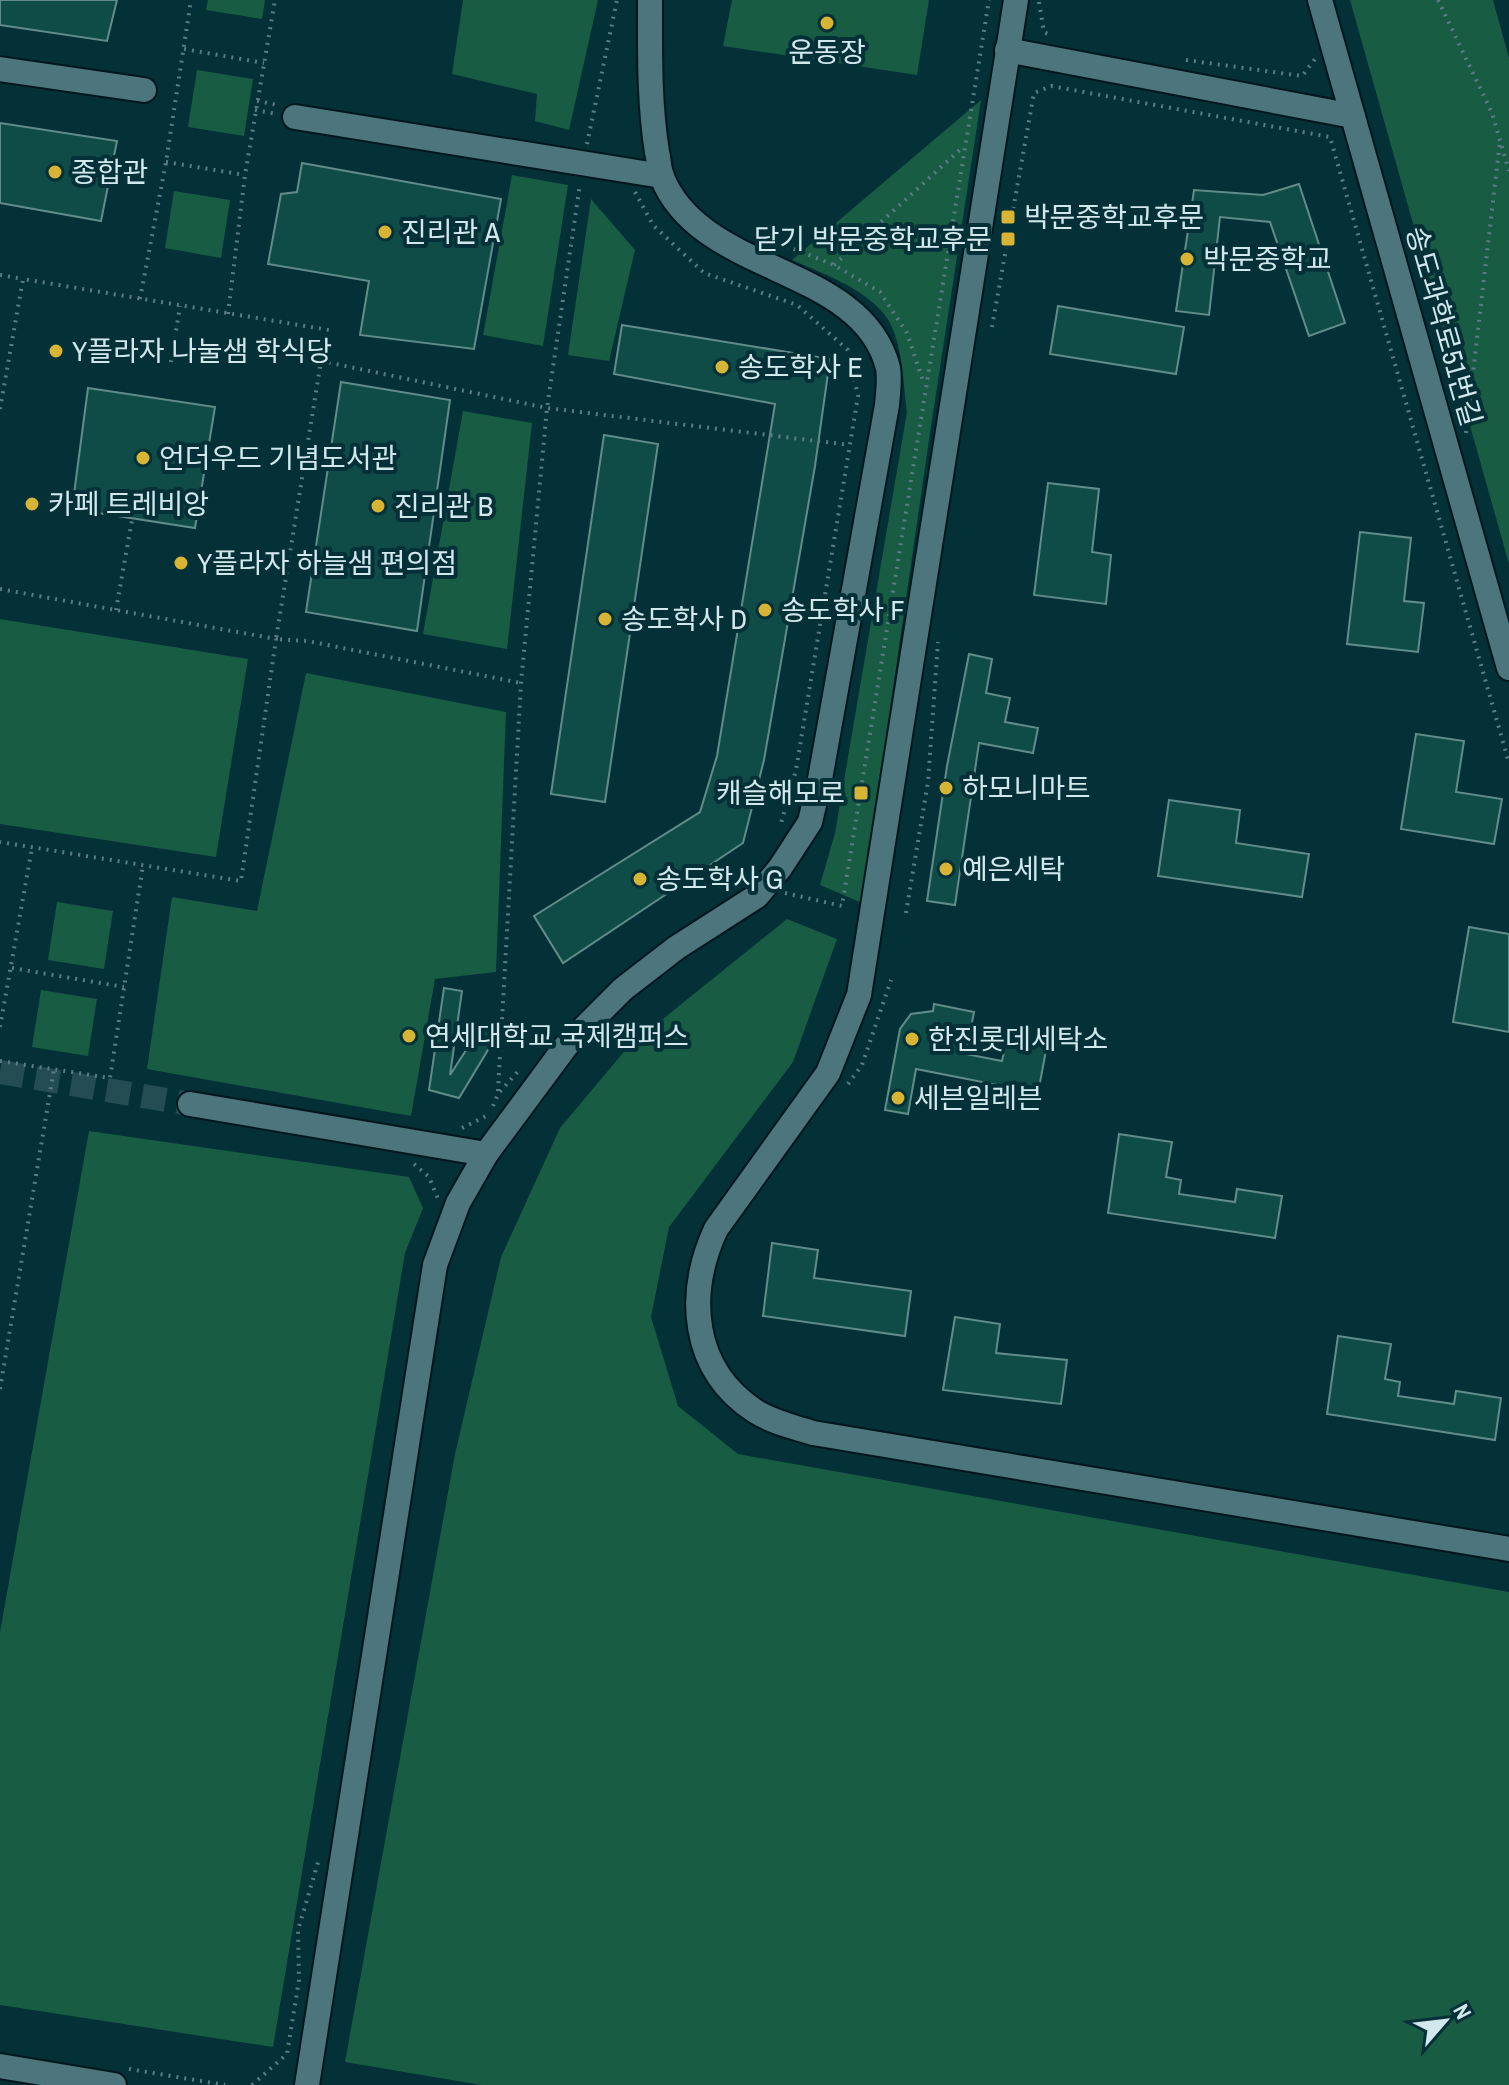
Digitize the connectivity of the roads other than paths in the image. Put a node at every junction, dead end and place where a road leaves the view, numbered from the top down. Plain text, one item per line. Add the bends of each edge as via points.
1 (650, 0) edge
2 (1320, 0) edge
3 (1027, 3) edge
4 (1007, 50) junction
5 (0, 69) edge
6 (144, 90) dead end
7 (1353, 116) junction
8 (295, 117) dead end
9 (662, 176) junction
10 (1509, 668) edge
11 (190, 1104) tunnel mouth
12 (486, 1154) junction
13 (1509, 1549) edge
14 (0, 2066) edge
15 (114, 2085) edge
16 (307, 2085) edge

1 - 9 street via 654,133
2 - 7 street, 송도과학로51번길
3 - 4 street
4 - 7 street
4 - 13 street via 859,995 828,1073 716,1229 703,1256 697,1317 705,1344 734,1394 757,1412 813,1433
5 - 6 street
7 - 10 street, 송도과학로51번길
8 - 9 street
9 - 12 street via 684,212 711,237 791,276 861,320 888,369 887,405 843,655 810,822 780,868 757,896 623,989 566,1046
11 - 12 street
12 - 16 street via 458,1203 435,1265
14 - 15 street

